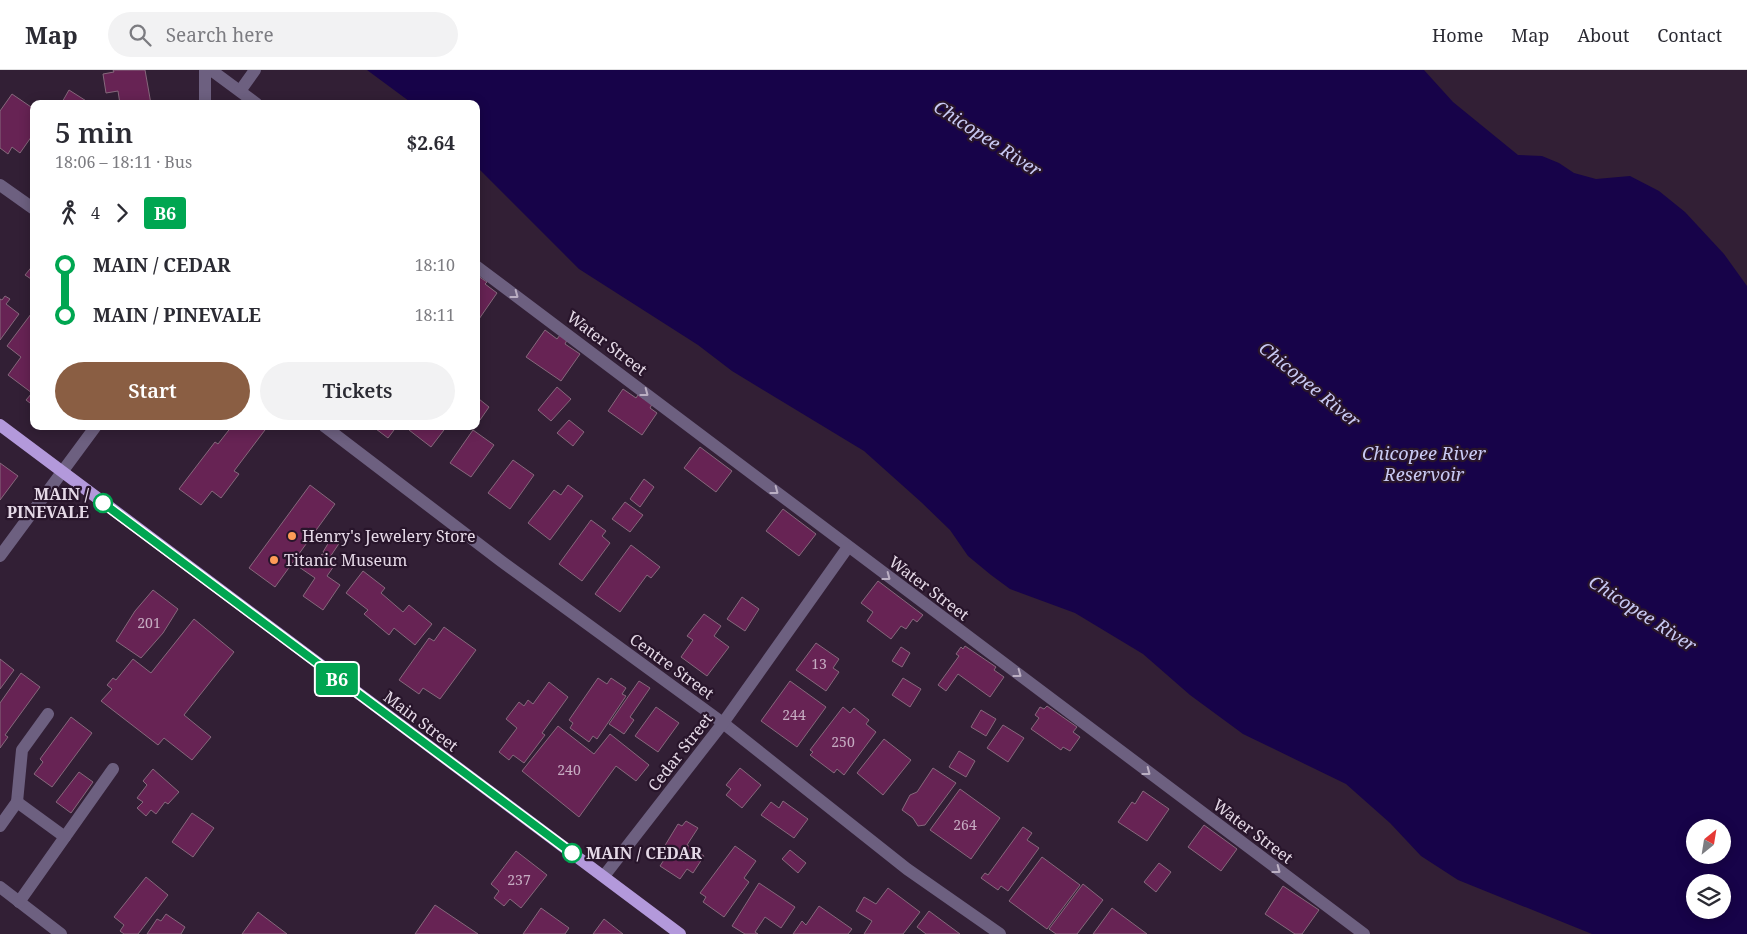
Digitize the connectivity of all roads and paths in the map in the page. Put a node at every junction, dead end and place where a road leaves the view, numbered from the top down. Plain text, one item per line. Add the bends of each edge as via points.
1 (205, 70) edge
2 (211, 70) edge
3 (255, 70) edge
4 (240, 91) junction
5 (204, 100) edge
6 (252, 100) edge
7 (0, 185) edge
8 (30, 206) edge
9 (480, 269) edge
10 (0, 426) edge
11 (93, 430) edge
12 (329, 430) edge
13 (63, 473) junction
14 (848, 548) junction
15 (0, 556) edge
16 (48, 714) dead end
17 (723, 723) junction
18 (113, 769) dead end
19 (18, 802) junction
20 (0, 826) edge
21 (65, 837) junction
22 (604, 876) junction
23 (0, 887) edge
24 (19, 902) junction
25 (61, 934) edge
26 (680, 934) edge
27 (1000, 934) edge
28 (1364, 934) edge

1 - 5 street
2 - 4 street
3 - 4 street
4 - 6 street
7 - 8 street
9 -> 14 street, Water Street
10 - 13 main road, Main Street
11 - 13 street
12 - 17 street, Centre Street via 501,561
13 - 15 street
13 - 22 main road, Main Street
14 - 17 street, Cedar Street
14 -> 28 street, Water Street
16 - 19 street via 22,750
17 - 22 street, Cedar Street
17 - 27 street, Centre Street via 907,869
18 - 21 street
19 - 20 street
19 - 21 street
21 - 24 street
22 - 26 main road, Main Street
23 - 24 street
24 - 25 street

